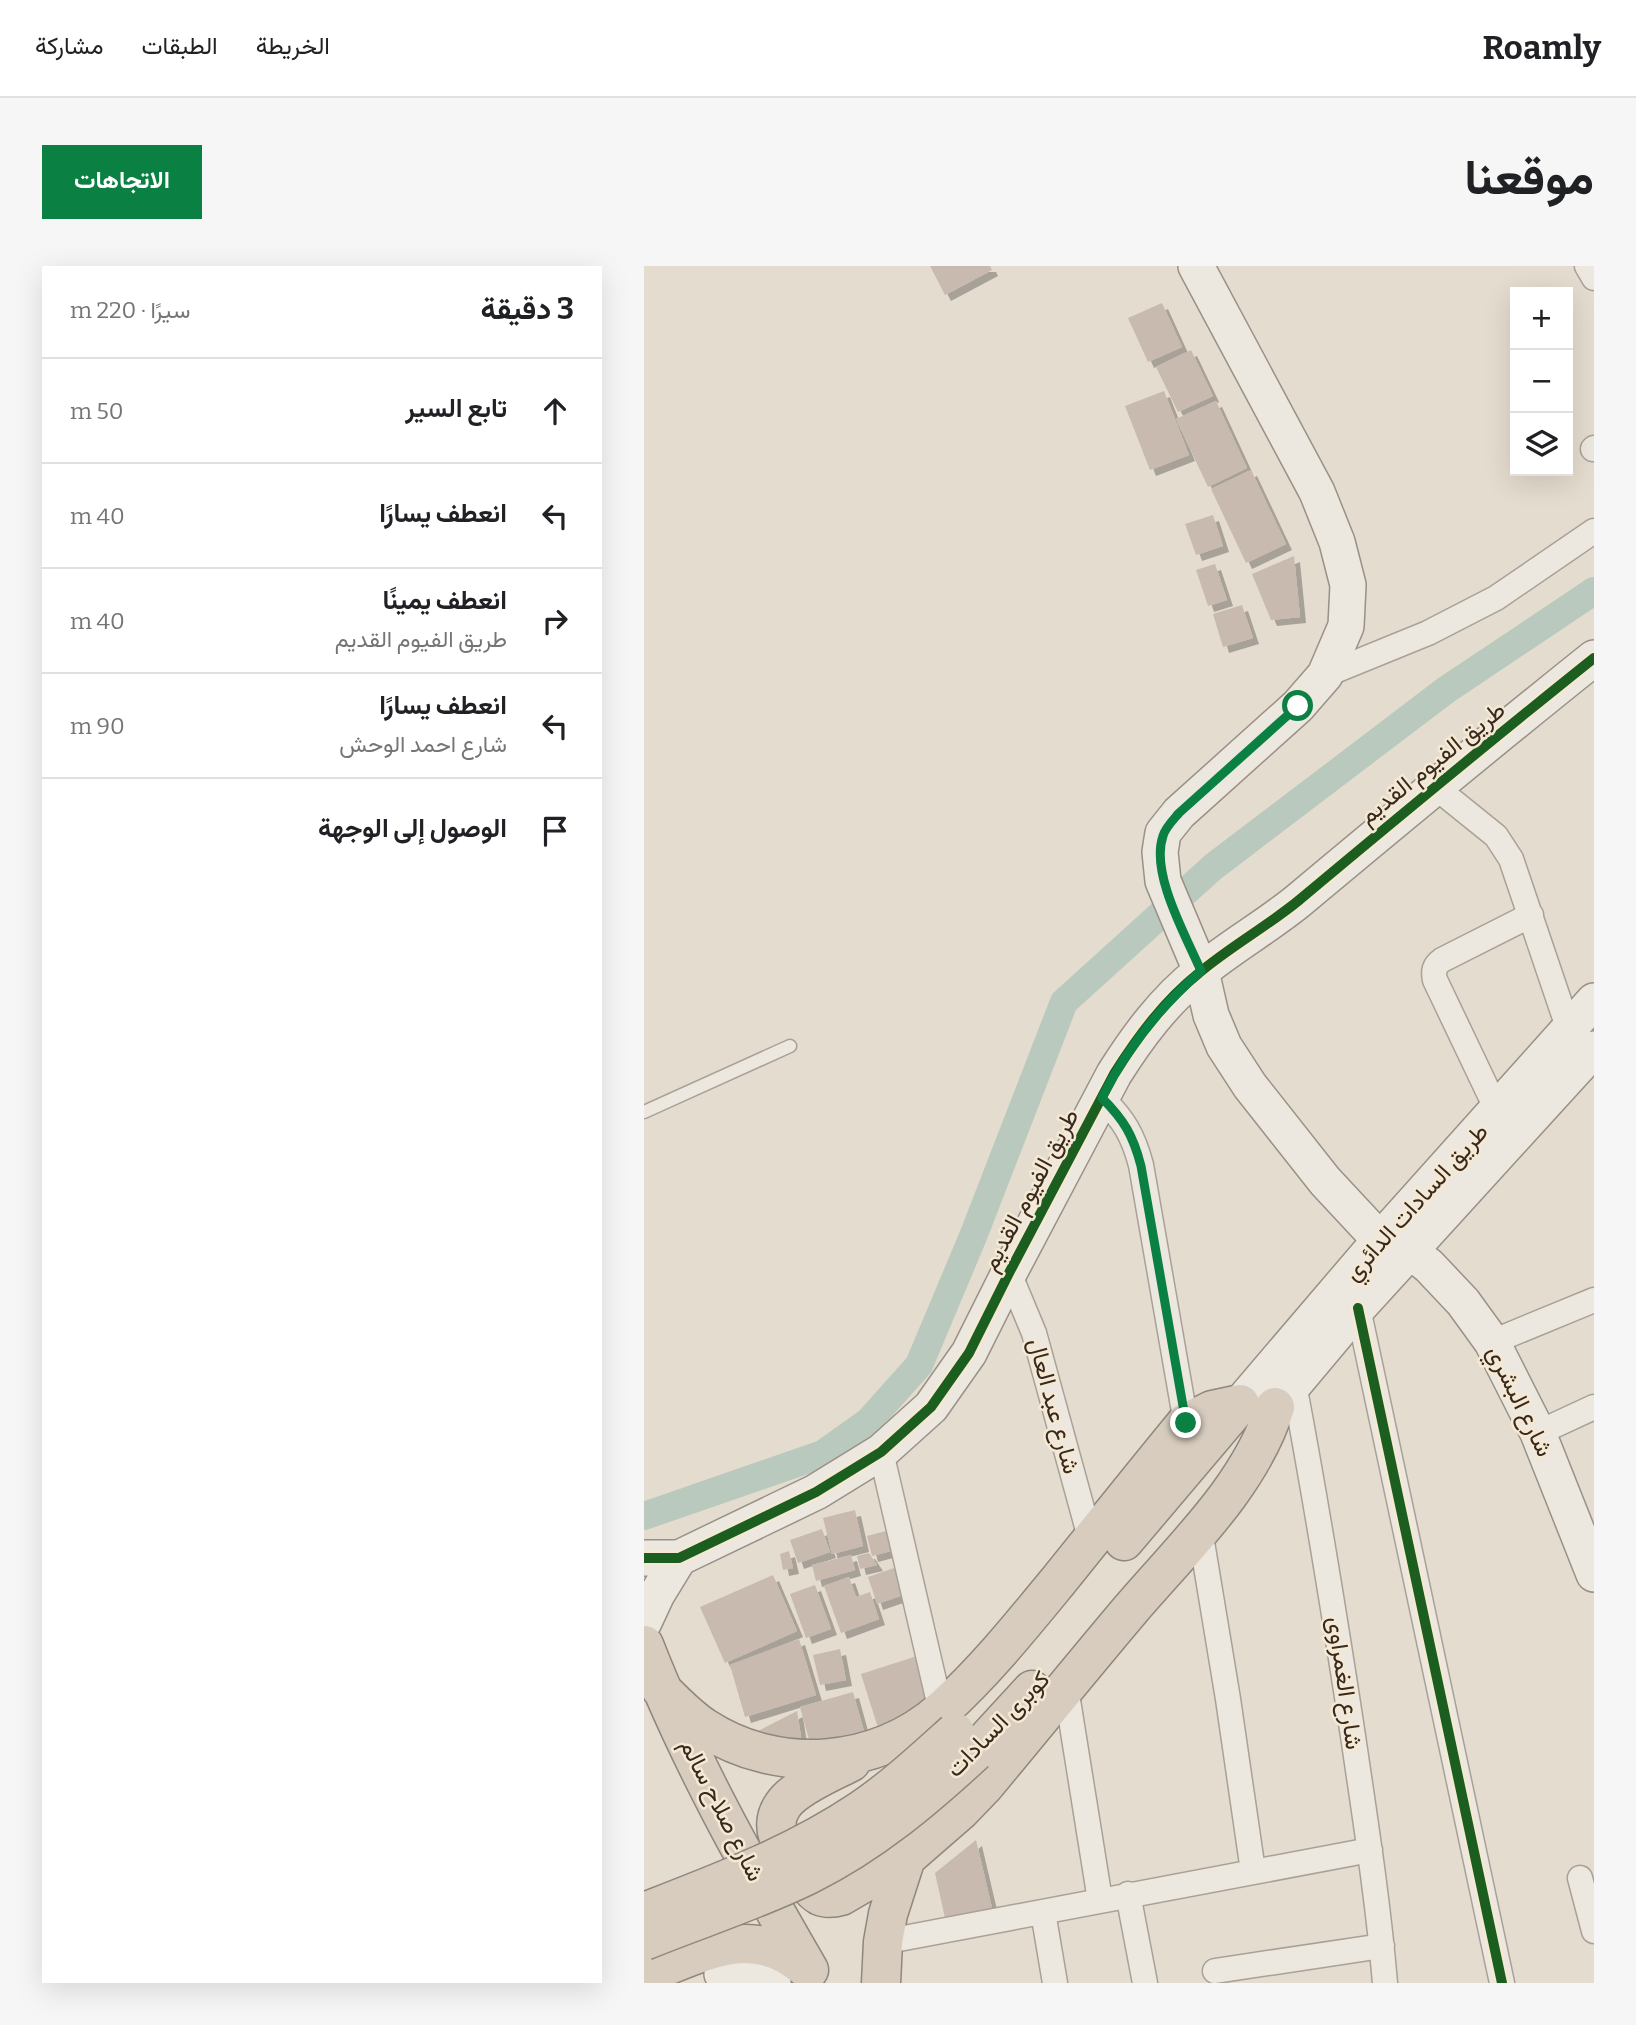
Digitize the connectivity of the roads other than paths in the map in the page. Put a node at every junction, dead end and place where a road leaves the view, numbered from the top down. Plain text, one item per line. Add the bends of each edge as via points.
1 (1196, 266) edge
2 (1587, 266) edge
3 (1594, 278) edge
4 (1594, 531) edge
5 (1594, 659) edge
6 (1325, 675) junction
7 (1434, 786) junction
8 (1531, 915) junction
9 (1201, 971) junction
10 (1594, 1001) edge
11 (790, 1046) dead end
12 (1587, 1046) edge
13 (1102, 1098) junction
14 (1497, 1110) junction
15 (644, 1112) edge
16 (1395, 1245) junction
17 (1009, 1273) junction
18 (1594, 1300) edge
19 (1358, 1308) junction
20 (1492, 1342) junction
21 (1270, 1398) junction
22 (1594, 1407) edge
23 (1186, 1423) junction
24 (1538, 1433) junction
25 (881, 1452) junction
26 (1585, 1523) edge
27 (1200, 1530) junction
28 (1091, 1541) junction
29 (644, 1558) edge
30 (679, 1558) junction
31 (1594, 1574) edge
32 (644, 1622) edge
33 (644, 1644) edge
34 (661, 1689) junction
35 (1066, 1689) junction
36 (957, 1732) junction
37 (868, 1752) junction
38 (1370, 1850) junction
39 (906, 1858) junction
40 (1253, 1871) junction
41 (1580, 1878) dead end
42 (1128, 1895) junction
43 (1100, 1900) junction
44 (644, 1912) edge
45 (1043, 1912) junction
46 (1594, 1931) edge
47 (644, 1941) edge
48 (883, 1942) junction
49 (1382, 1946) junction
50 (710, 1969) edge
51 (1216, 1971) dead end
52 (644, 1975) edge
53 (773, 1983) edge
54 (881, 1983) edge
55 (1055, 1983) edge
56 (1145, 1983) edge
57 (1385, 1983) edge
58 (1502, 1983) edge

1 - 6 main road, شارع البشري via 1317,492 1337,542 1348,585 1346,626
2 - 3 street
4 - 6 street via 1496,598 1427,633
5 - 7 main road, طريق الفيوم القديم
6 - 9 main road, شارع البشري via 1298,706 1179,813 1163,834 1160,852 1169,895
7 - 8 street via 1496,836 1511,859
7 - 9 main road, طريق الفيوم القديم via 1288,909
8 - 12 street
8 - 14 street via 1442,960 1433,973
9 - 13 main road, طريق الفيوم القديم via 1144,1029
9 - 16 main road, شارع البشري via 1211,1016 1250,1086 1325,1181
10 - 12 main road, طريق السادات الدائري
11 - 15 lane
12 - 14 main road, طريق السادات الدائري
12 - 16 main road, طريق السادات الدائري
13 - 17 main road, طريق الفيوم القديم
13 - 23 street via 1121,1116 1141,1166
14 - 16 main road, طريق السادات الدائري
16 - 19 main road, طريق السادات الدائري
16 - 20 main road, شارع البشري via 1429,1266
16 - 21 main road, طريق السادات الدائري
17 - 25 main road, طريق الفيوم القديم via 951,1381 915,1423
17 - 28 street, شارع عبد العال via 1034,1333
18 - 20 street
19 - 21 main road, طريق السادات الدائري
19 - 58 street
20 - 24 main road, شارع البشري
21 - 23 highway via 1212,1410
21 - 27 highway via 1268,1429 1247,1468
21 - 36 highway, كوبرى السادات
21 - 38 street, شارع الغمراوى via 1325,1553
22 - 24 street
23 - 28 highway
24 - 26 main road, شارع البشري
25 - 30 main road, طريق الفيوم القديم via 816,1492
25 - 36 street
26 - 31 main road, شارع البشري
27 - 35 highway
27 - 40 street
28 - 36 highway via 1007,1643
29 - 30 main road, طريق الفيوم القديم
30 - 32 main road
33 - 34 highway, شارع صلاح سالم
34 - 37 highway via 705,1728 753,1751 810,1759
34 - 50 highway, شارع صلاح سالم via 718,1806 809,1970 780,1949 745,1942 727,1944
35 - 39 highway via 985,1785
35 - 43 street
36 - 37 highway via 899,1738
36 - 44 highway, كوبرى السادات, bridge via 887,1791 813,1840
36 - 47 highway, كوبرى السادات, bridge via 897,1820 839,1858 778,1889
37 - 39 highway via 791,1796 777,1818 779,1844 810,1888 830,1898
38 - 40 street
38 - 49 street, شارع الغمراوى
39 - 48 highway
40 - 42 street
41 - 46 street
42 - 43 street
42 - 56 street
43 - 45 street
45 - 48 street
45 - 55 street
48 - 54 highway
49 - 51 street
49 - 57 street, شارع الغمراوى
50 - 52 highway
50 - 53 main road via 755,1974

